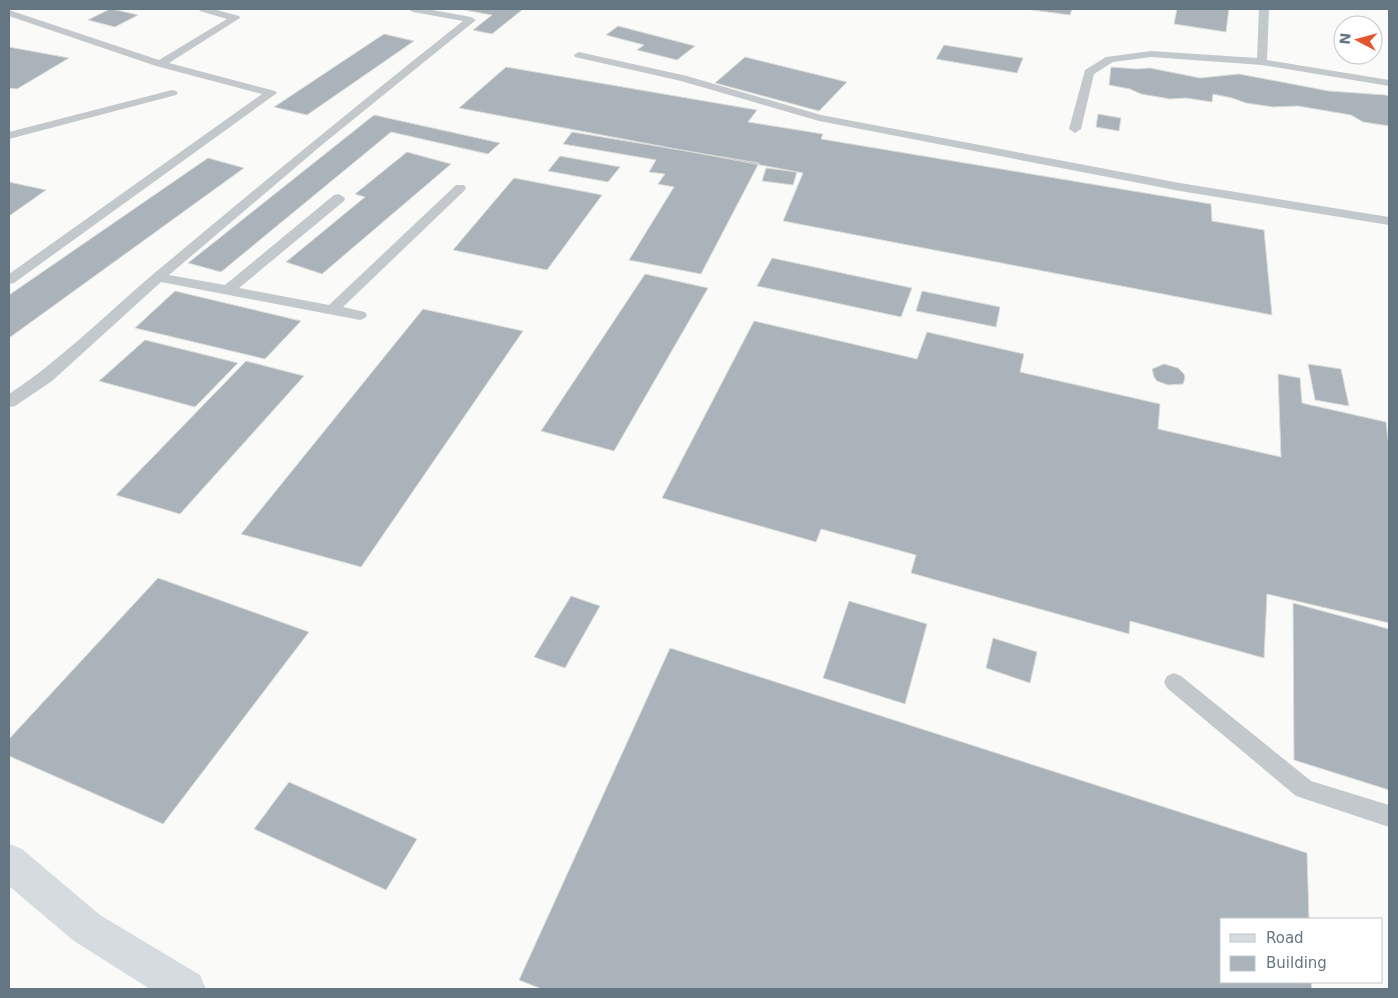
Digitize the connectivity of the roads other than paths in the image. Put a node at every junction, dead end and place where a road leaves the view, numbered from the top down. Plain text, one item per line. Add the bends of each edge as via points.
1 (203, 9) edge
2 (413, 9) edge
3 (1264, 9) edge
4 (9, 14) edge
5 (579, 54) dead end
6 (1262, 62) junction
7 (160, 64) junction
8 (1389, 83) edge
9 (172, 93) dead end
10 (1075, 129) dead end
11 (9, 136) edge
12 (460, 188) dead end
13 (339, 198) dead end
14 (1389, 221) edge
15 (158, 277) junction
16 (9, 280) edge
17 (228, 290) junction
18 (332, 310) junction
19 (360, 315) dead end
20 (9, 402) edge
21 (1174, 682) dead end
22 (1389, 816) edge
23 (9, 862) edge
24 (186, 989) edge

1 - 7 lane via 235,18
2 - 15 lane via 471,20 319,141
3 - 6 lane
4 - 7 lane
5 - 14 lane via 682,78 819,118 1180,187
6 - 8 lane
6 - 10 lane via 1151,54 1110,59 1089,72
7 - 16 lane via 271,93
9 - 11 lane
12 - 18 lane
13 - 17 lane
15 - 17 lane
15 - 20 lane via 46,377
17 - 18 lane
18 - 19 lane
21 - 22 lane via 1304,789
23 - 24 street via 87,928

